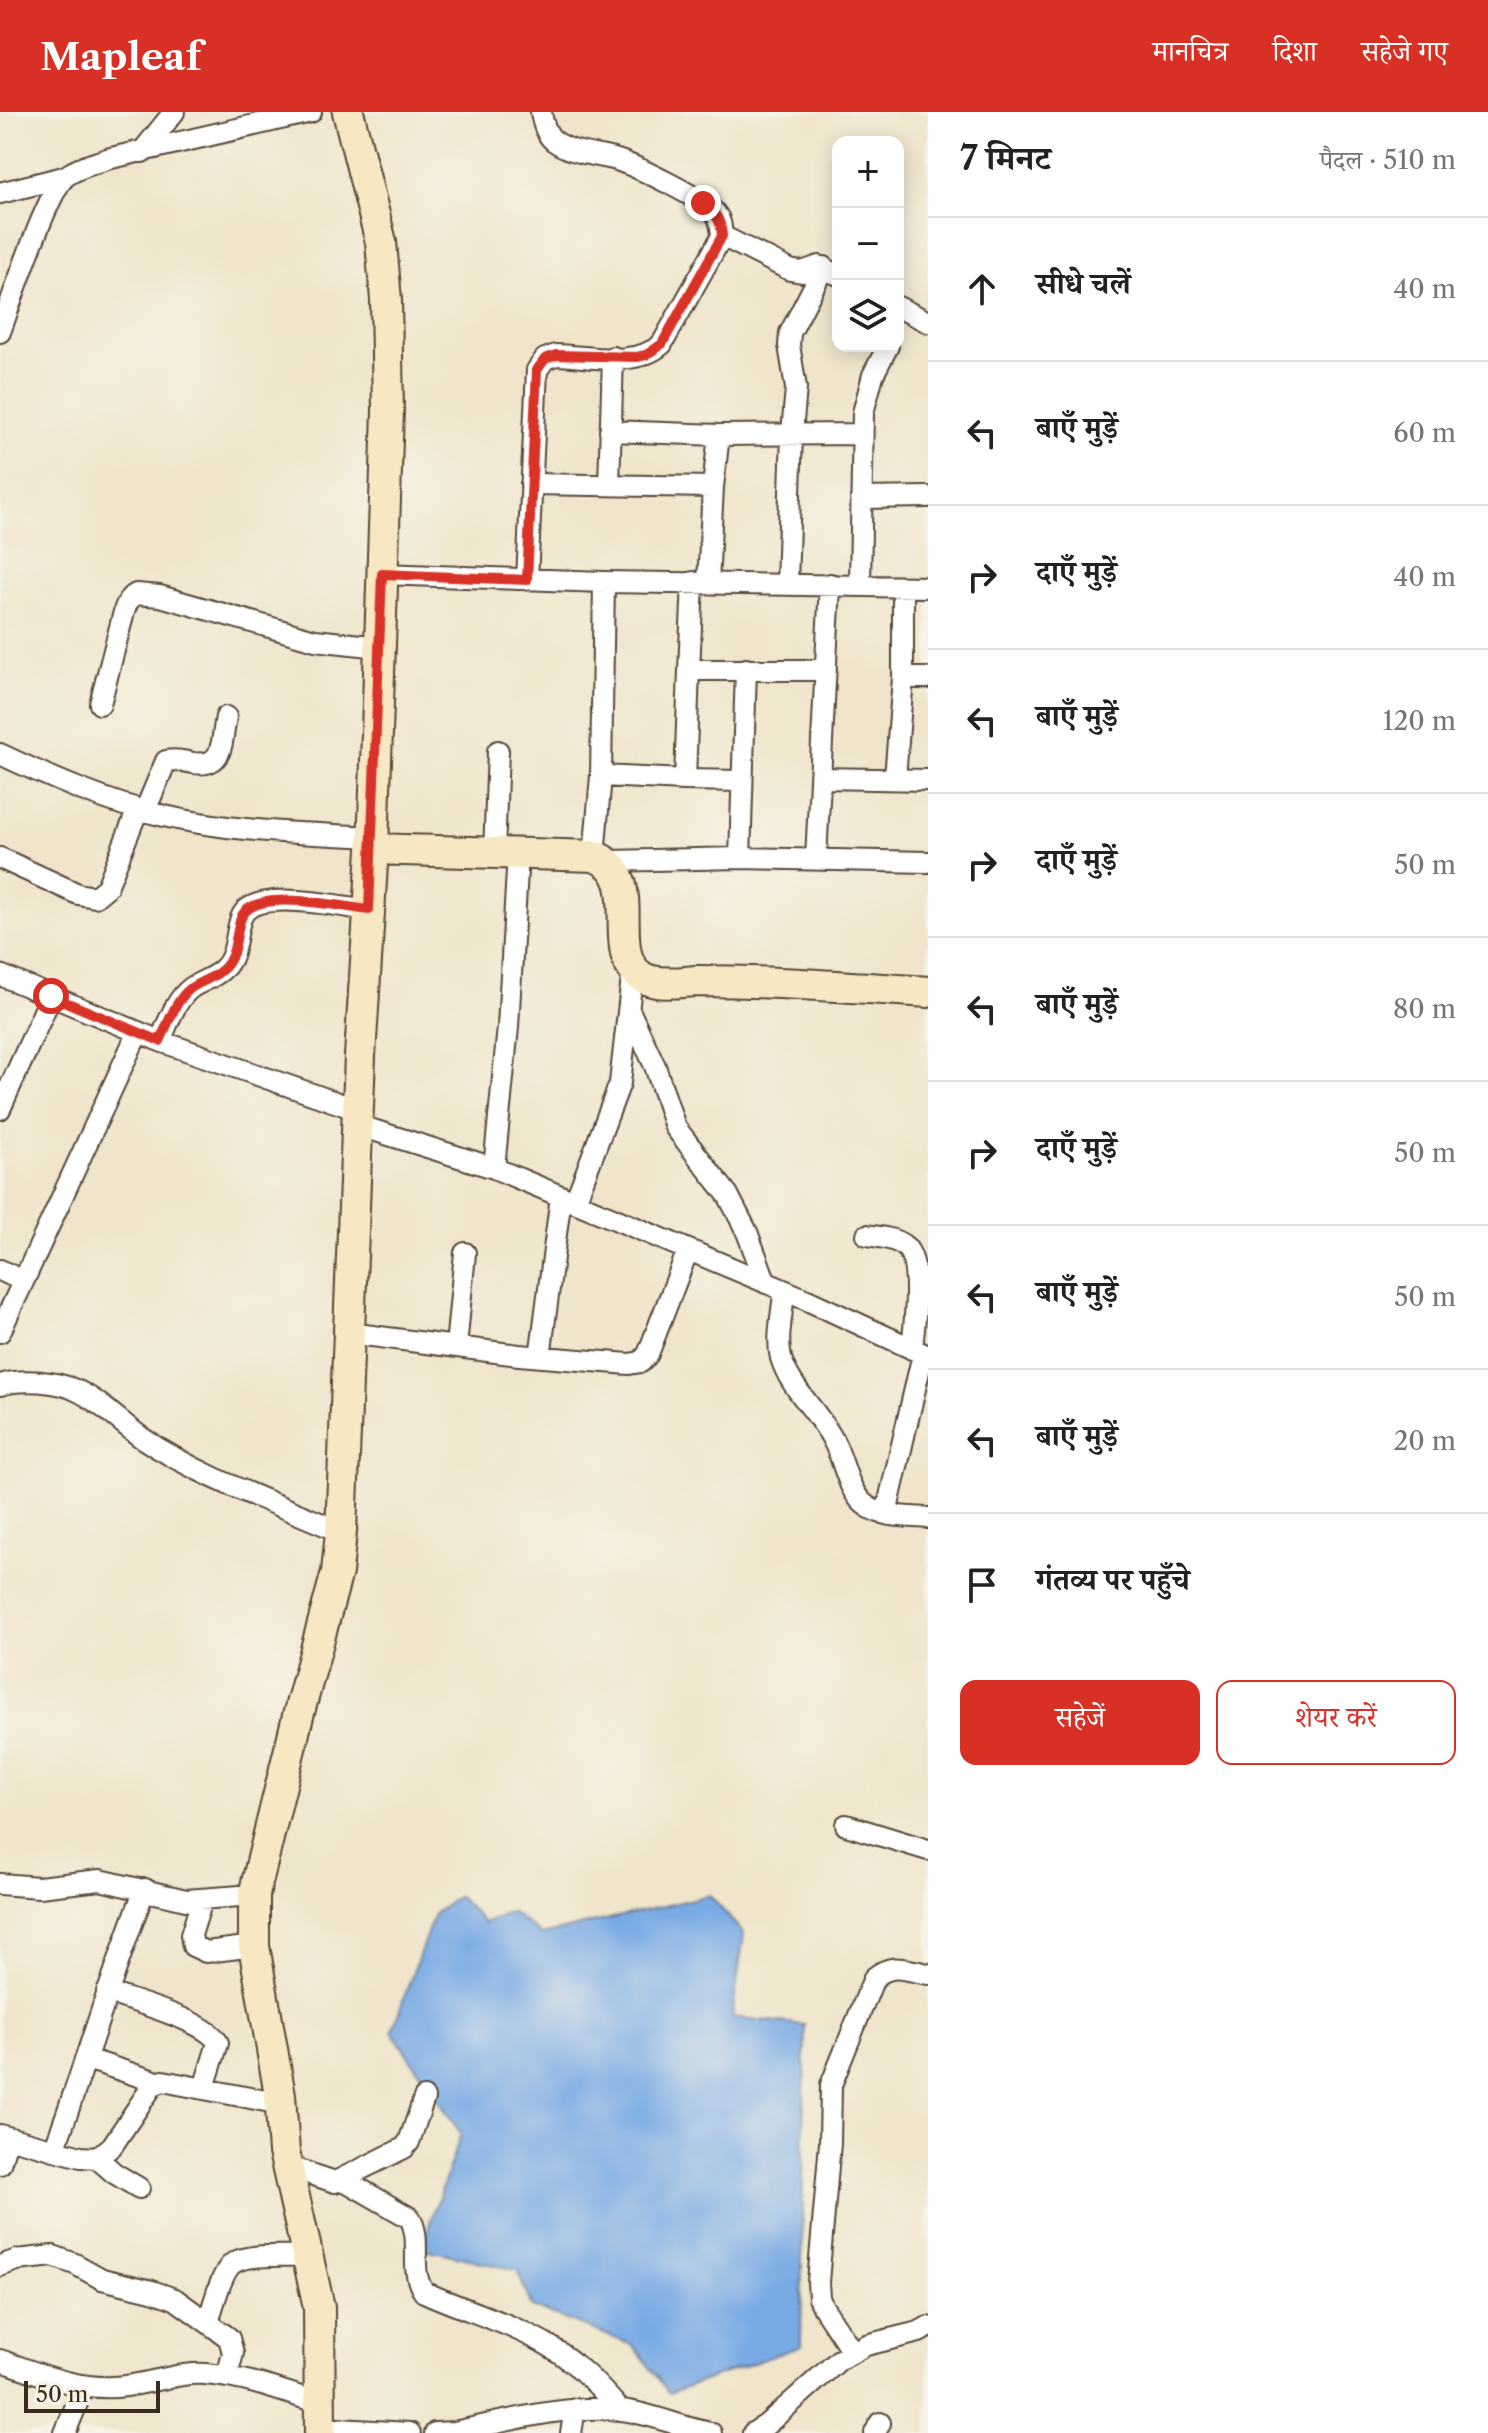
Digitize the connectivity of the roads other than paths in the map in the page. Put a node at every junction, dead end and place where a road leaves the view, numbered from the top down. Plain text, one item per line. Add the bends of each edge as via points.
1 (174, 112) edge
2 (311, 112) edge
3 (348, 112) edge
4 (541, 112) edge
5 (142, 152) junction
6 (64, 177) junction
7 (0, 193) edge
8 (722, 236) junction
9 (831, 271) edge
10 (904, 316) edge
11 (928, 322) edge
12 (0, 332) edge
13 (885, 352) edge
14 (613, 357) junction
15 (610, 431) junction
16 (792, 433) junction
17 (861, 434) junction
18 (719, 435) junction
19 (531, 484) junction
20 (609, 485) junction
21 (713, 487) junction
22 (928, 497) edge
23 (861, 498) junction
24 (382, 574) junction
25 (527, 580) junction
26 (604, 582) junction
27 (701, 583) junction
28 (787, 584) junction
29 (830, 584) junction
30 (860, 586) junction
31 (903, 587) junction
32 (928, 587) edge
33 (380, 647) junction
34 (746, 669) junction
35 (689, 670) junction
36 (826, 670) junction
37 (903, 678) junction
38 (928, 678) edge
39 (100, 704) dead end
40 (226, 717) dead end
41 (498, 751) dead end
42 (0, 754) edge
43 (601, 776) junction
44 (820, 778) junction
45 (895, 778) junction
46 (685, 780) junction
47 (928, 780) edge
48 (742, 781) junction
49 (141, 810) junction
50 (373, 843) junction
51 (506, 853) junction
52 (0, 858) edge
53 (602, 858) junction
54 (740, 858) junction
55 (816, 859) junction
56 (928, 862) edge
57 (369, 910) junction
58 (633, 968) junction
59 (0, 975) edge
60 (928, 992) edge
61 (51, 996) junction
62 (629, 1010) junction
63 (138, 1032) junction
64 (160, 1041) junction
65 (0, 1109) edge
66 (358, 1118) junction
67 (494, 1168) junction
68 (568, 1199) junction
69 (867, 1235) dead end
70 (688, 1250) junction
71 (465, 1253) dead end
72 (0, 1270) edge
73 (23, 1281) junction
74 (775, 1287) junction
75 (0, 1332) edge
76 (349, 1333) junction
77 (456, 1347) junction
78 (921, 1353) edge
79 (540, 1357) junction
80 (0, 1385) edge
81 (886, 1514) junction
82 (928, 1518) edge
83 (341, 1532) junction
84 (846, 1825) dead end
85 (928, 1850) edge
86 (0, 1884) edge
87 (145, 1889) junction
88 (254, 1895) junction
89 (202, 1900) junction
90 (254, 1946) junction
91 (928, 1974) edge
92 (107, 1992) junction
93 (87, 2059) junction
94 (157, 2082) junction
95 (204, 2088) junction
96 (424, 2098) dead end
97 (281, 2104) junction
98 (4, 2136) edge
99 (54, 2150) junction
100 (97, 2158) junction
101 (0, 2164) edge
102 (287, 2166) junction
103 (344, 2180) junction
104 (139, 2188) dead end
105 (307, 2256) junction
106 (0, 2266) edge
107 (208, 2322) junction
108 (925, 2336) edge
109 (852, 2351) junction
110 (0, 2360) edge
111 (227, 2377) junction
112 (84, 2386) junction
113 (575, 2409) junction
114 (620, 2410) junction
115 (320, 2421) edge
116 (685, 2431) edge
117 (454, 2432) edge
118 (65, 2433) edge
119 (410, 2433) edge
120 (435, 2433) edge
121 (571, 2433) edge
122 (711, 2433) edge
123 (754, 2433) edge

1 - 5 street
2 - 5 street
3 - 24 street via 381,242 386,300
4 - 8 street via 550,138 566,148 616,160 703,203 715,212
5 - 6 street
6 - 7 street
6 - 12 street via 50,200
8 - 9 street via 790,270 802,272 813,266
8 - 14 street via 662,344 646,355
9 - 16 street via 790,333 796,388
10 - 11 street
13 - 17 street via 867,394
14 - 15 street
14 - 19 street via 556,355 537,370
15 - 18 street
15 - 20 street
16 - 17 street
16 - 18 street
16 - 28 street
17 - 23 street
18 - 21 street
19 - 20 street
19 - 25 street
20 - 21 street
21 - 27 street
22 - 23 street
23 - 30 street
24 - 25 street
24 - 33 street
25 - 26 street
26 - 27 street
26 - 43 street
27 - 28 street
27 - 35 street
28 - 29 street
29 - 30 street
29 - 36 street
30 - 31 street
31 - 32 street
31 - 37 street
33 - 39 street via 315,640 160,596 136,594 125,608
33 - 50 street
34 - 35 street
34 - 36 street
34 - 48 street
35 - 46 street
36 - 44 street
37 - 38 street
37 - 45 street
40 - 49 street via 216,759 211,764 166,761
41 - 51 street
42 - 49 street
43 - 46 street
43 - 53 street
44 - 45 street
44 - 55 street
45 - 47 street
46 - 48 street
48 - 54 street
49 - 50 street
49 - 52 street via 107,887 95,897 83,897
50 - 51 street
50 - 57 street
51 - 53 street
51 - 67 street via 508,1027
53 - 54 street
53 - 58 street via 620,878
54 - 55 street
55 - 56 street
57 - 64 street via 282,900 255,903 244,910 224,969 182,997
57 - 66 street
58 - 60 street via 643,978 662,982 765,981
58 - 62 street
59 - 61 street
61 - 63 street
61 - 65 street
62 - 68 street via 616,1100
62 - 74 street via 675,1127 728,1195
63 - 64 street
63 - 73 street
64 - 66 street
66 - 67 street
66 - 76 street
67 - 68 street
68 - 70 street
68 - 79 street
69 - 78 street via 908,1251 918,1295
70 - 74 street
70 - 79 street via 641,1362
71 - 77 street
72 - 73 street
73 - 75 street
74 - 78 street
74 - 81 street via 780,1348 789,1375 835,1442 857,1495
76 - 77 street
76 - 83 street
77 - 79 street
78 - 81 street
80 - 83 street via 25,1382 80,1391 141,1437 196,1468
81 - 82 street
83 - 88 street via 337,1572
84 - 85 street
86 - 87 street via 30,1887 100,1880
87 - 89 street
87 - 92 street
88 - 89 street
88 - 90 street
89 - 90 street via 191,1935 193,1946 206,1952
90 - 97 street
91 - 109 street via 894,1967 874,1978 831,2085 819,2298
92 - 93 street
92 - 95 street via 215,2037 218,2043
93 - 94 street
93 - 99 street
94 - 95 street
94 - 100 street via 112,2146
95 - 97 street
96 - 103 street via 404,2148
97 - 102 street
98 - 99 street
98 - 101 street
99 - 100 street
100 - 104 street
102 - 103 street via 327,2180
102 - 105 street
103 - 114 street via 410,2218 424,2292 550,2346 591,2378
105 - 107 street via 250,2257 231,2265
105 - 115 street via 319,2307
106 - 107 street via 53,2256 102,2279 164,2294
107 - 111 street via 232,2345
108 - 109 street
109 - 123 street
110 - 112 street
111 - 112 street via 203,2373 129,2386
111 - 115 street
112 - 118 street
113 - 114 street
113 - 117 street
113 - 121 street
114 - 116 street
115 - 119 street
116 - 122 street
117 - 120 street

